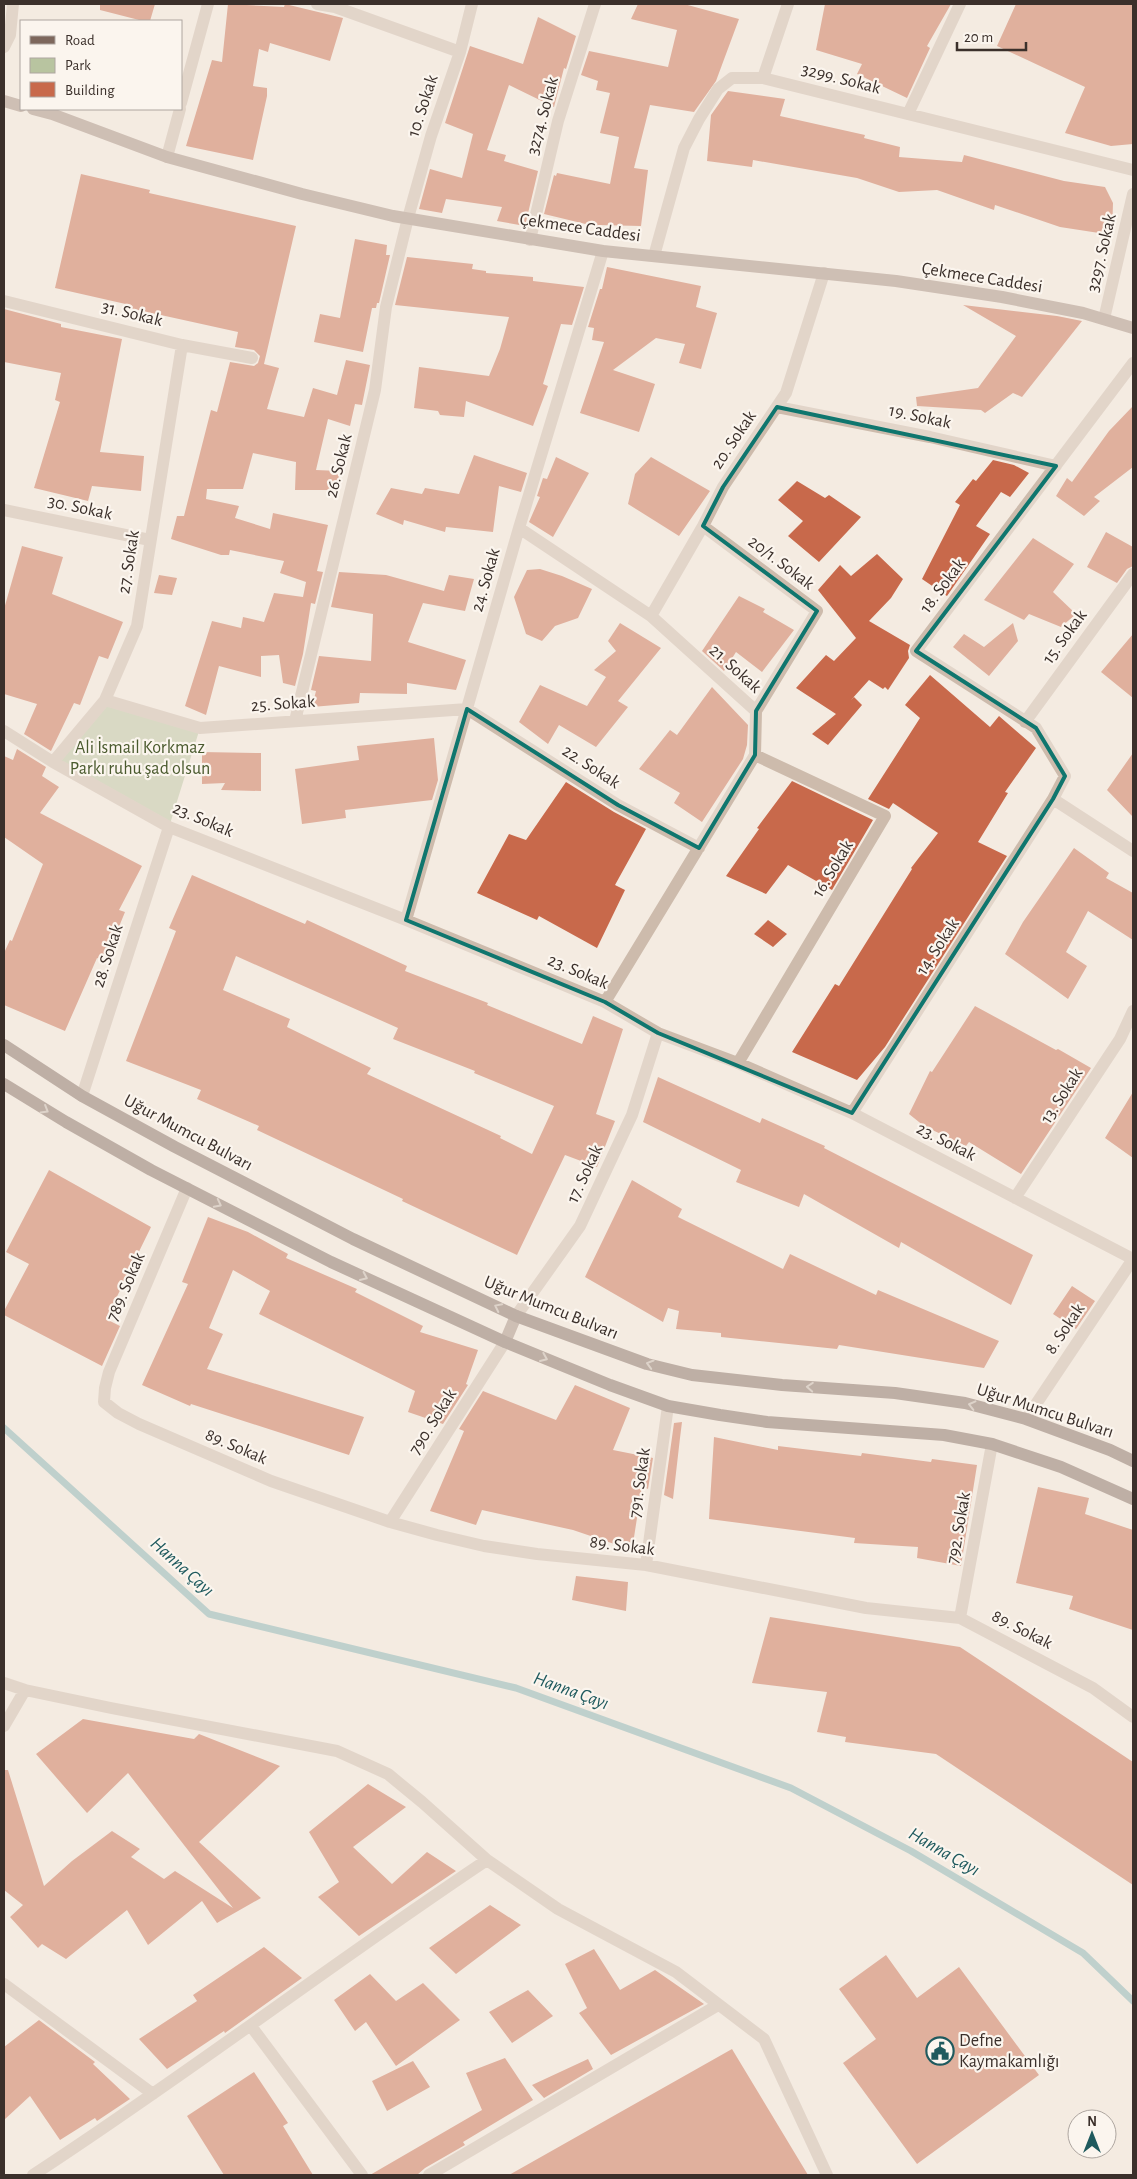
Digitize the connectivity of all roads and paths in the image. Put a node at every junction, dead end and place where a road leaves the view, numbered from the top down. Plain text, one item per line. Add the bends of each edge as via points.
1 (13, 4) edge
2 (208, 4) edge
3 (317, 4) edge
4 (472, 4) edge
5 (595, 4) edge
6 (788, 4) edge
7 (960, 4) edge
8 (335, 5) edge
9 (4, 48) edge
10 (460, 52) junction
11 (763, 78) junction
12 (182, 99) edge
13 (4, 101) edge
14 (20, 106) edge
15 (37, 110) edge
16 (180, 110) edge
17 (908, 114) junction
18 (167, 157) junction
19 (1133, 170) edge
20 (1133, 194) edge
21 (408, 218) junction
22 (530, 240) junction
23 (603, 251) junction
24 (654, 256) junction
25 (824, 274) junction
26 (4, 301) edge
27 (1104, 319) junction
28 (1133, 328) edge
29 (182, 345) junction
30 (252, 358) dead end
31 (1133, 363) edge
32 (777, 406) junction
33 (1056, 466) junction
34 (4, 510) edge
35 (703, 526) junction
36 (519, 528) junction
37 (150, 540) junction
38 (1133, 574) edge
39 (651, 616) junction
40 (105, 700) junction
41 (467, 709) junction
42 (756, 711) junction
43 (295, 720) junction
44 (1025, 722) junction
45 (4, 732) edge
46 (755, 755) junction
47 (53, 762) junction
48 (1054, 799) junction
49 (169, 827) junction
50 (1132, 847) edge
51 (699, 848) junction
52 (406, 920) junction
53 (605, 1002) junction
54 (1133, 1011) edge
55 (658, 1033) junction
56 (4, 1045) edge
57 (738, 1063) junction
58 (4, 1084) edge
59 (82, 1096) junction
60 (852, 1113) junction
61 (187, 1188) junction
62 (1015, 1198) junction
63 (1133, 1259) edge
64 (516, 1316) junction
65 (504, 1342) junction
66 (104, 1402) joint
67 (668, 1406) junction
68 (1026, 1419) junction
69 (992, 1444) junction
70 (1133, 1461) edge
71 (1133, 1498) edge
72 (390, 1522) junction
73 (646, 1565) junction
74 (960, 1618) junction
75 (4, 1683) edge
76 (25, 1690) junction
77 (1133, 1717) edge
78 (4, 1726) edge
79 (487, 1860) junction
80 (4, 1984) edge
81 (718, 2004) junction
82 (251, 2026) junction
83 (153, 2094) junction
84 (33, 2175) edge
85 (362, 2175) edge
86 (430, 2175) edge
87 (827, 2175) edge

1 - 9 street via 10,34
2 - 12 street
3 - 8 street
4 - 10 street, 10. Sokak
5 - 22 street, 3274. Sokak via 558,121
6 - 11 street
7 - 17 street
8 - 10 street
10 - 21 street, 10. Sokak via 431,136
11 - 17 street, 3299. Sokak
11 - 24 street, 3299. Sokak via 732,78 718,89 699,120 684,148
13 - 14 main road
15 - 18 main road, Çekmece Caddesi
16 - 18 street
17 - 19 street, 3299. Sokak
18 - 21 main road, Çekmece Caddesi via 302,194
20 - 27 street, 3297. Sokak
21 - 22 main road, Çekmece Caddesi
21 - 43 street, 26. Sokak via 386,307 376,390
22 - 23 main road, Çekmece Caddesi
23 - 24 main road, Çekmece Caddesi
23 - 36 street, 24. Sokak
24 - 25 main road, Çekmece Caddesi
25 - 27 main road, Çekmece Caddesi via 1002,297
25 - 32 street, 20. Sokak via 786,392
26 - 29 street, 31. Sokak
27 - 28 main road, Çekmece Caddesi
29 - 30 street, 31. Sokak
29 - 37 street, 27. Sokak
31 - 33 street, 18. Sokak
32 - 33 street, 19. Sokak via 930,436
32 - 35 street, 20. Sokak via 723,487
33 - 44 street, 18. Sokak via 916,651
34 - 37 street, 30. Sokak
35 - 39 street, 20. Sokak
35 - 42 street, 20/1. Sokak via 817,611
36 - 39 street, 21. Sokak
36 - 41 street, 24. Sokak
37 - 40 street, 27. Sokak via 137,626
38 - 44 street, 15. Sokak
39 - 42 street, 21. Sokak
40 - 43 street, 25. Sokak via 200,728
40 - 47 street, 27. Sokak
41 - 43 street, 25. Sokak
41 - 51 street, 22. Sokak via 618,806
41 - 52 street, 24. Sokak
42 - 46 street, 21. Sokak
44 - 48 street, 18. Sokak via 1036,728 1065,776
45 - 47 street, 23. Sokak
46 - 51 street, 21. Sokak
46 - 57 street, 16. Sokak via 885,816
47 - 49 street, 23. Sokak
48 - 50 street
48 - 60 street, 14. Sokak
49 - 52 street, 23. Sokak
49 - 59 street, 28. Sokak
51 - 53 street, 21. Sokak
52 - 53 street, 23. Sokak
53 - 55 street, 23. Sokak
54 - 62 street, 13. Sokak via 1120,1039
55 - 57 street, 23. Sokak
55 - 64 street, 17. Sokak via 632,1114 580,1226
56 - 59 main road, Uğur Mumcu Bulvarı
57 - 60 street, 23. Sokak
58 -> 61 main road
64 -> 59 main road, Uğur Mumcu Bulvarı via 353,1238
60 - 62 street, 23. Sokak
61 -> 65 main road via 331,1262
61 - 66 street, 789. Sokak via 109,1372
62 - 63 street, 23. Sokak
63 - 68 street, 8. Sokak
64 - 65 main road
68 -> 64 main road, Uğur Mumcu Bulvarı via 965,1403 903,1394 692,1375 647,1364
65 -> 67 main road
65 - 72 street, 790. Sokak
66 - 72 street, 89. Sokak via 139,1424 271,1481
67 - 69 main road via 767,1422 944,1435
67 - 73 street, 791. Sokak
68 - 70 main road, Uğur Mumcu Bulvarı
69 - 71 main road via 1061,1467
69 - 74 street, 792. Sokak
72 - 73 street, 89. Sokak via 484,1546
73 - 74 street, 89. Sokak via 866,1608
74 - 77 street, 89. Sokak via 1094,1688
75 - 76 street
76 - 78 street
76 - 79 street via 337,1751 388,1774
79 - 81 street via 558,1909 676,1972
79 - 82 street via 424,1901
80 - 83 street
81 - 86 street
81 - 87 street via 764,2039
82 - 83 street
82 - 85 street
83 - 84 street

